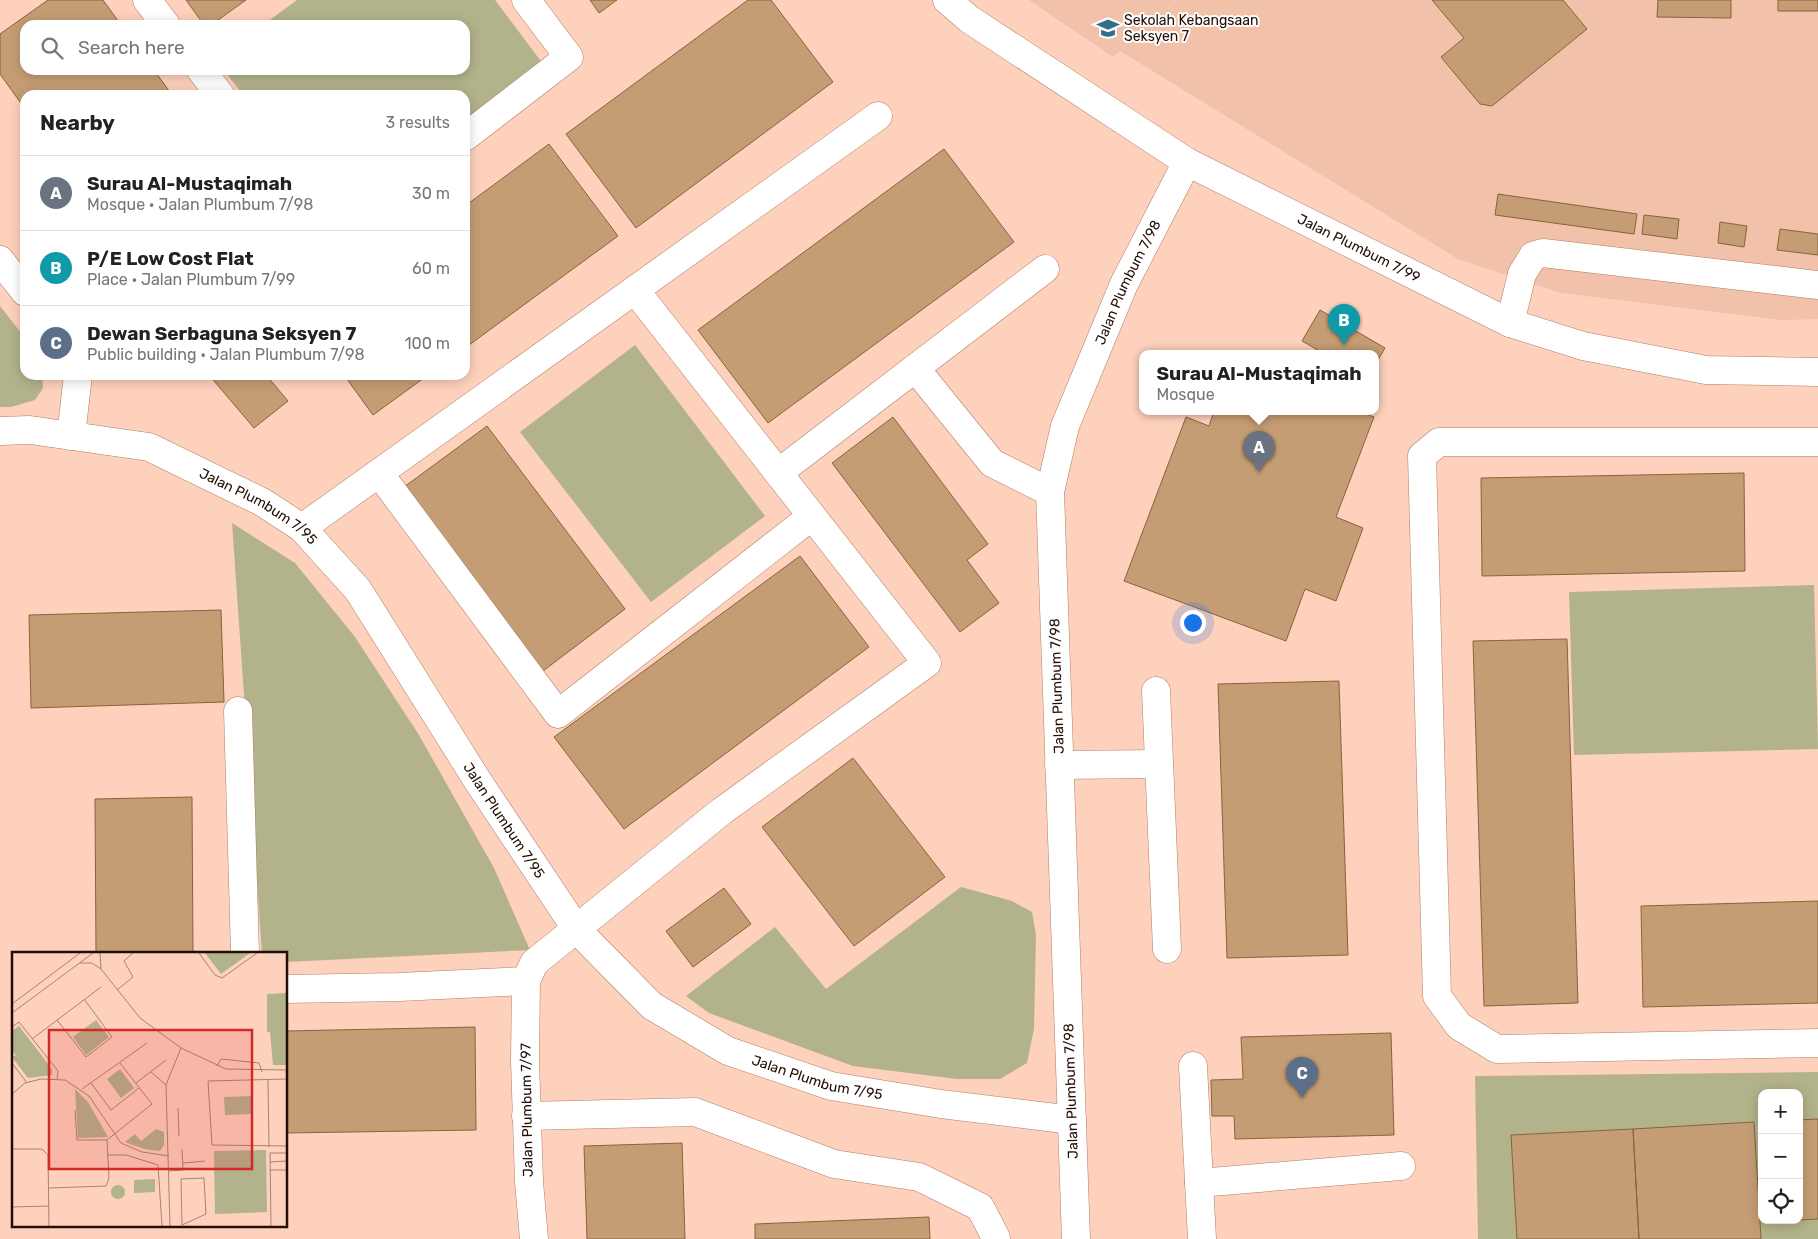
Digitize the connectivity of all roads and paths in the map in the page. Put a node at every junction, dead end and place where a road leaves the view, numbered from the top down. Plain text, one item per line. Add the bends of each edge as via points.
1 (147, 0) edge
2 (526, 0) edge
3 (947, 0) edge
4 (162, 20) edge
5 (205, 75) edge
6 (216, 90) edge
7 (878, 116) dead end
8 (470, 132) edge
9 (1187, 162) junction
10 (0, 260) edge
11 (1045, 269) dead end
12 (1818, 285) edge
13 (20, 286) edge
14 (635, 290) junction
15 (1510, 323) junction
16 (915, 368) junction
17 (1818, 372) edge
18 (77, 380) edge
19 (0, 431) edge
20 (71, 436) junction
21 (1818, 442) edge
22 (379, 473) junction
23 (778, 473) junction
24 (1050, 492) junction
25 (812, 516) junction
26 (302, 528) junction
27 (1156, 691) dead end
28 (238, 711) dead end
29 (1159, 764) junction
30 (1059, 765) junction
31 (577, 930) junction
32 (1167, 949) dead end
33 (245, 952) edge
34 (526, 981) junction
35 (288, 989) edge
36 (1818, 1043) edge
37 (1193, 1066) dead end
38 (526, 1116) junction
39 (1072, 1120) junction
40 (1400, 1166) dead end
41 (1199, 1183) junction
42 (534, 1239) edge
43 (996, 1239) edge
44 (1076, 1239) edge
45 (1202, 1239) edge

1 - 4 street
2 - 8 street via 569,58
3 - 9 street, Jalan Plumbum 7/99 via 969,19
5 - 6 street
7 - 14 street
9 - 15 street, Jalan Plumbum 7/99
9 - 24 street, Jalan Plumbum 7/98 via 1124,284 1065,426
10 - 13 street
11 - 16 street
12 - 15 street via 1543,253 1533,256 1522,274
14 - 22 street
14 - 23 street
15 - 17 street, Jalan Plumbum 7/99 via 1583,346 1706,370
16 - 23 street
16 - 24 street via 992,462
18 - 20 street
19 - 20 street, Jalan Plumbum 7/95 via 30,430
20 - 26 street, Jalan Plumbum 7/95 via 149,447 262,502
21 - 36 street via 1439,442 1422,456 1437,996 1459,1026 1497,1049
22 - 25 street via 558,714
22 - 26 street
23 - 25 street
24 - 30 street, Jalan Plumbum 7/98
25 - 31 street via 927,663 722,811
26 - 31 street, Jalan Plumbum 7/95 via 358,590 479,783
27 - 29 street
28 - 33 street
29 - 30 street
29 - 32 street
30 - 39 street, Jalan Plumbum 7/98
31 - 34 street via 534,963
31 - 39 street, Jalan Plumbum 7/95 via 652,1006 728,1051 831,1086
34 - 35 street
34 - 38 street, Jalan Plumbum 7/97
37 - 41 street
38 - 42 street, Jalan Plumbum 7/97
38 - 43 street via 695,1112 834,1164 920,1177 980,1208
39 - 44 street, Jalan Plumbum 7/98
40 - 41 street
41 - 45 street

